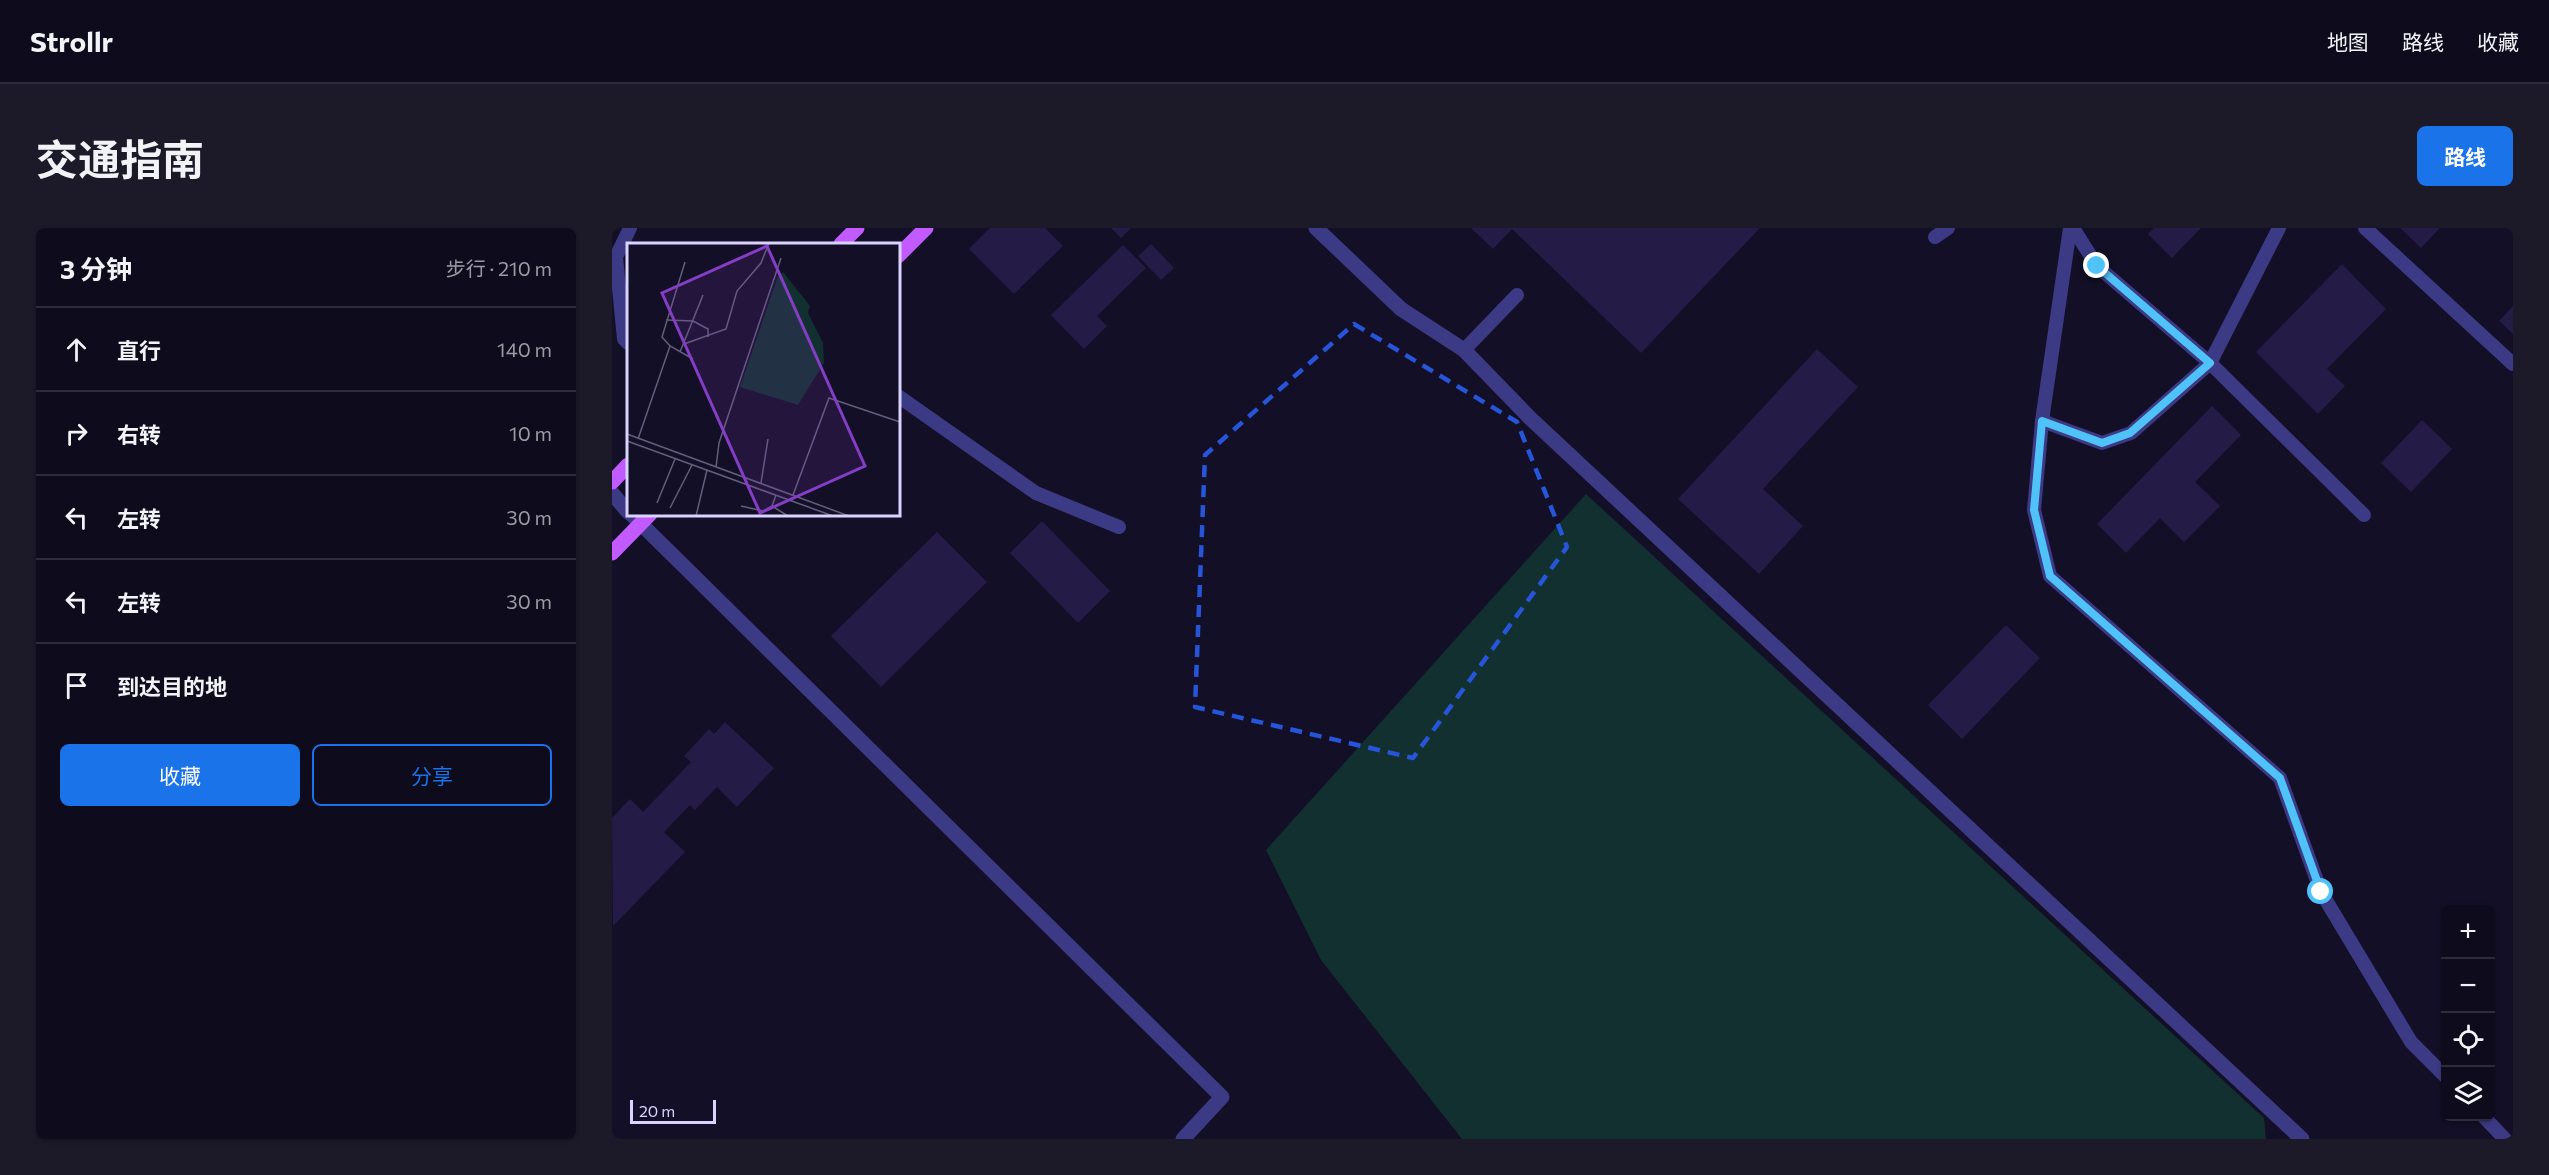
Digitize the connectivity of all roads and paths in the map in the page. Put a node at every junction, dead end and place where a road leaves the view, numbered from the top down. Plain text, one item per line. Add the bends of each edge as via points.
1 (630, 228) edge
2 (857, 228) edge
3 (926, 228) edge
4 (1316, 228) edge
5 (1948, 228) edge
6 (2072, 228) edge
7 (2279, 228) edge
8 (2365, 228) edge
9 (1935, 237) dead end
10 (842, 243) edge
11 (900, 254) edge
12 (1517, 295) dead end
13 (626, 341) edge
14 (612, 347) edge
15 (1464, 350) junction
16 (2210, 363) junction
17 (2513, 364) edge
18 (900, 397) edge
19 (2042, 421) junction
20 (627, 466) edge
21 (612, 482) edge
22 (612, 494) edge
23 (627, 507) edge
24 (2364, 515) dead end
25 (637, 516) edge
26 (1119, 527) dead end
27 (612, 554) edge
28 (2441, 1073) edge
29 (2488, 1121) edge
30 (1182, 1139) edge
31 (2302, 1139) edge
32 (2505, 1139) edge

1 - 13 lane via 616,257
2 - 10 main road
3 - 11 main road
4 - 15 street via 1401,309
5 - 9 lane
6 - 16 lane via 2097,266
6 - 19 lane
7 - 16 lane
8 - 17 lane
12 - 15 lane
13 - 14 lane
15 - 31 street via 1539,426
16 - 19 lane via 2130,433 2102,443
16 - 24 lane
18 - 26 lane via 1036,493
19 - 28 lane via 2034,510 2050,576 2280,778 2321,892 2411,1042
20 - 21 main road
22 - 23 street
25 - 27 main road
25 - 30 street via 1222,1097
29 - 32 lane

